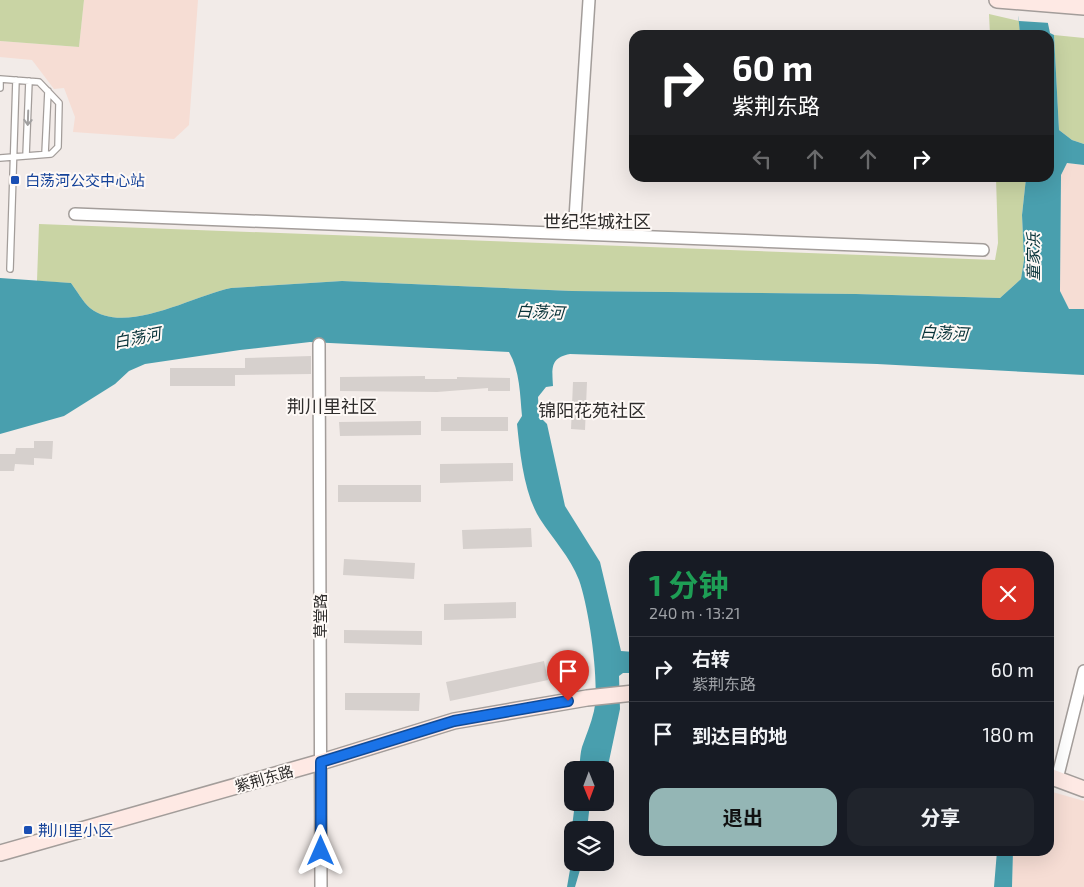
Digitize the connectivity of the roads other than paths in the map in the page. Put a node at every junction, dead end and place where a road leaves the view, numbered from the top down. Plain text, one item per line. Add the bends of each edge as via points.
1 (589, 0) edge
2 (997, 0) edge
3 (1084, 7) edge
4 (0, 79) edge
5 (16, 80) junction
6 (30, 81) junction
7 (0, 88) edge
8 (48, 91) junction
9 (45, 154) junction
10 (26, 156) junction
11 (13, 157) junction
12 (0, 158) edge
13 (75, 214) dead end
14 (574, 234) junction
15 (983, 250) dead end
16 (10, 269) dead end
17 (319, 344) dead end
18 (1084, 670) edge
19 (629, 691) edge
20 (321, 759) junction
21 (1054, 774) edge
22 (1084, 782) edge
23 (1084, 789) edge
24 (0, 845) edge
25 (0, 853) edge
26 (321, 887) edge

1 - 14 street
2 - 3 street
4 - 5 lane
4 - 7 lane
5 - 6 lane
5 - 11 lane
6 - 8 lane via 39,82
6 -> 10 lane
8 - 9 lane
8 - 9 lane via 59,103 58,147 51,154
9 - 10 lane
10 - 11 lane
11 - 12 lane
11 - 16 lane
13 - 14 street
14 - 15 street
17 - 20 street, 草堂路
18 - 21 street
19 - 20 street, 紫荆东路 via 586,695 454,721
20 - 24 street, 紫荆东路
20 - 25 street, 紫荆东路
20 - 26 street, 草堂路
21 - 22 street
21 - 23 street

